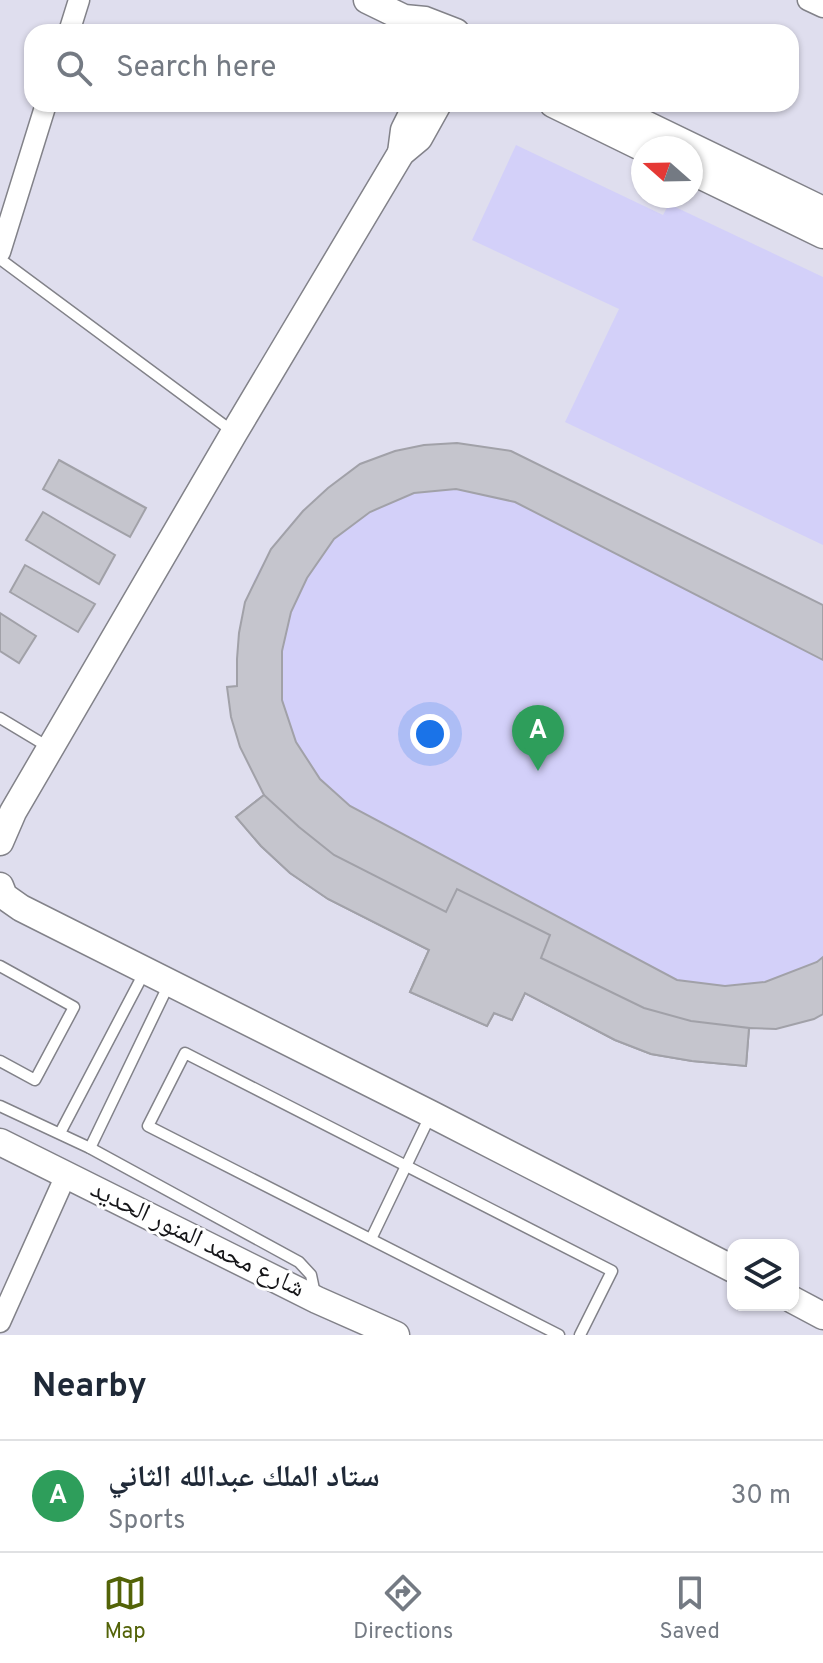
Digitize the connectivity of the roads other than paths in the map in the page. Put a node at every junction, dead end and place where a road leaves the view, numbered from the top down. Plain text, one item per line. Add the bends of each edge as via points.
1 (79, 0) edge
2 (367, 0) edge
3 (808, 0) edge
4 (823, 7) edge
5 (72, 24) edge
6 (407, 24) edge
7 (412, 24) edge
8 (435, 24) edge
9 (44, 112) edge
10 (413, 112) edge
11 (434, 112) edge
12 (569, 112) edge
13 (621, 112) edge
14 (631, 142) edge
15 (401, 153) junction
16 (703, 177) edge
17 (823, 210) edge
18 (823, 235) edge
19 (0, 252) edge
20 (0, 259) edge
21 (234, 433) junction
22 (0, 718) edge
23 (51, 749) junction
24 (7, 809) edge
25 (0, 842) edge
26 (0, 886) edge
27 (0, 966) edge
28 (146, 970) junction
29 (170, 982) junction
30 (0, 1061) edge
31 (0, 1106) edge
32 (431, 1114) junction
33 (60, 1133) junction
34 (0, 1142) edge
35 (90, 1148) junction
36 (406, 1166) junction
37 (66, 1175) junction
38 (371, 1239) junction
39 (727, 1266) edge
40 (317, 1300) junction
41 (799, 1303) edge
42 (823, 1316) edge
43 (0, 1322) edge
44 (396, 1335) edge
45 (559, 1335) edge
46 (580, 1335) edge

1 - 5 street
2 - 6 street
3 - 4 street
7 - 8 street
9 - 19 street
10 - 15 street
11 - 15 street via 419,138
12 - 14 street
13 - 17 street
15 - 21 street
16 - 18 street
20 - 21 lane
21 - 23 street
22 - 23 lane
23 - 24 street
24 - 25 street
26 - 28 street via 4,896 21,908
27 - 30 lane via 74,1007 35,1080
28 - 29 street
28 - 33 lane
29 - 32 street
29 - 35 lane
31 - 33 lane
32 - 36 lane
32 - 39 street
33 - 35 lane
34 - 37 street, شارع محمد المنور الحديد
35 - 40 lane via 299,1262 311,1275
36 - 38 lane
36 - 38 lane via 185,1053 148,1126
36 - 46 lane via 612,1271
37 - 40 street, شارع محمد المنور الحديد
37 - 43 street
38 - 45 lane
40 - 44 street, شارع محمد المنور الحديد
41 - 42 street

